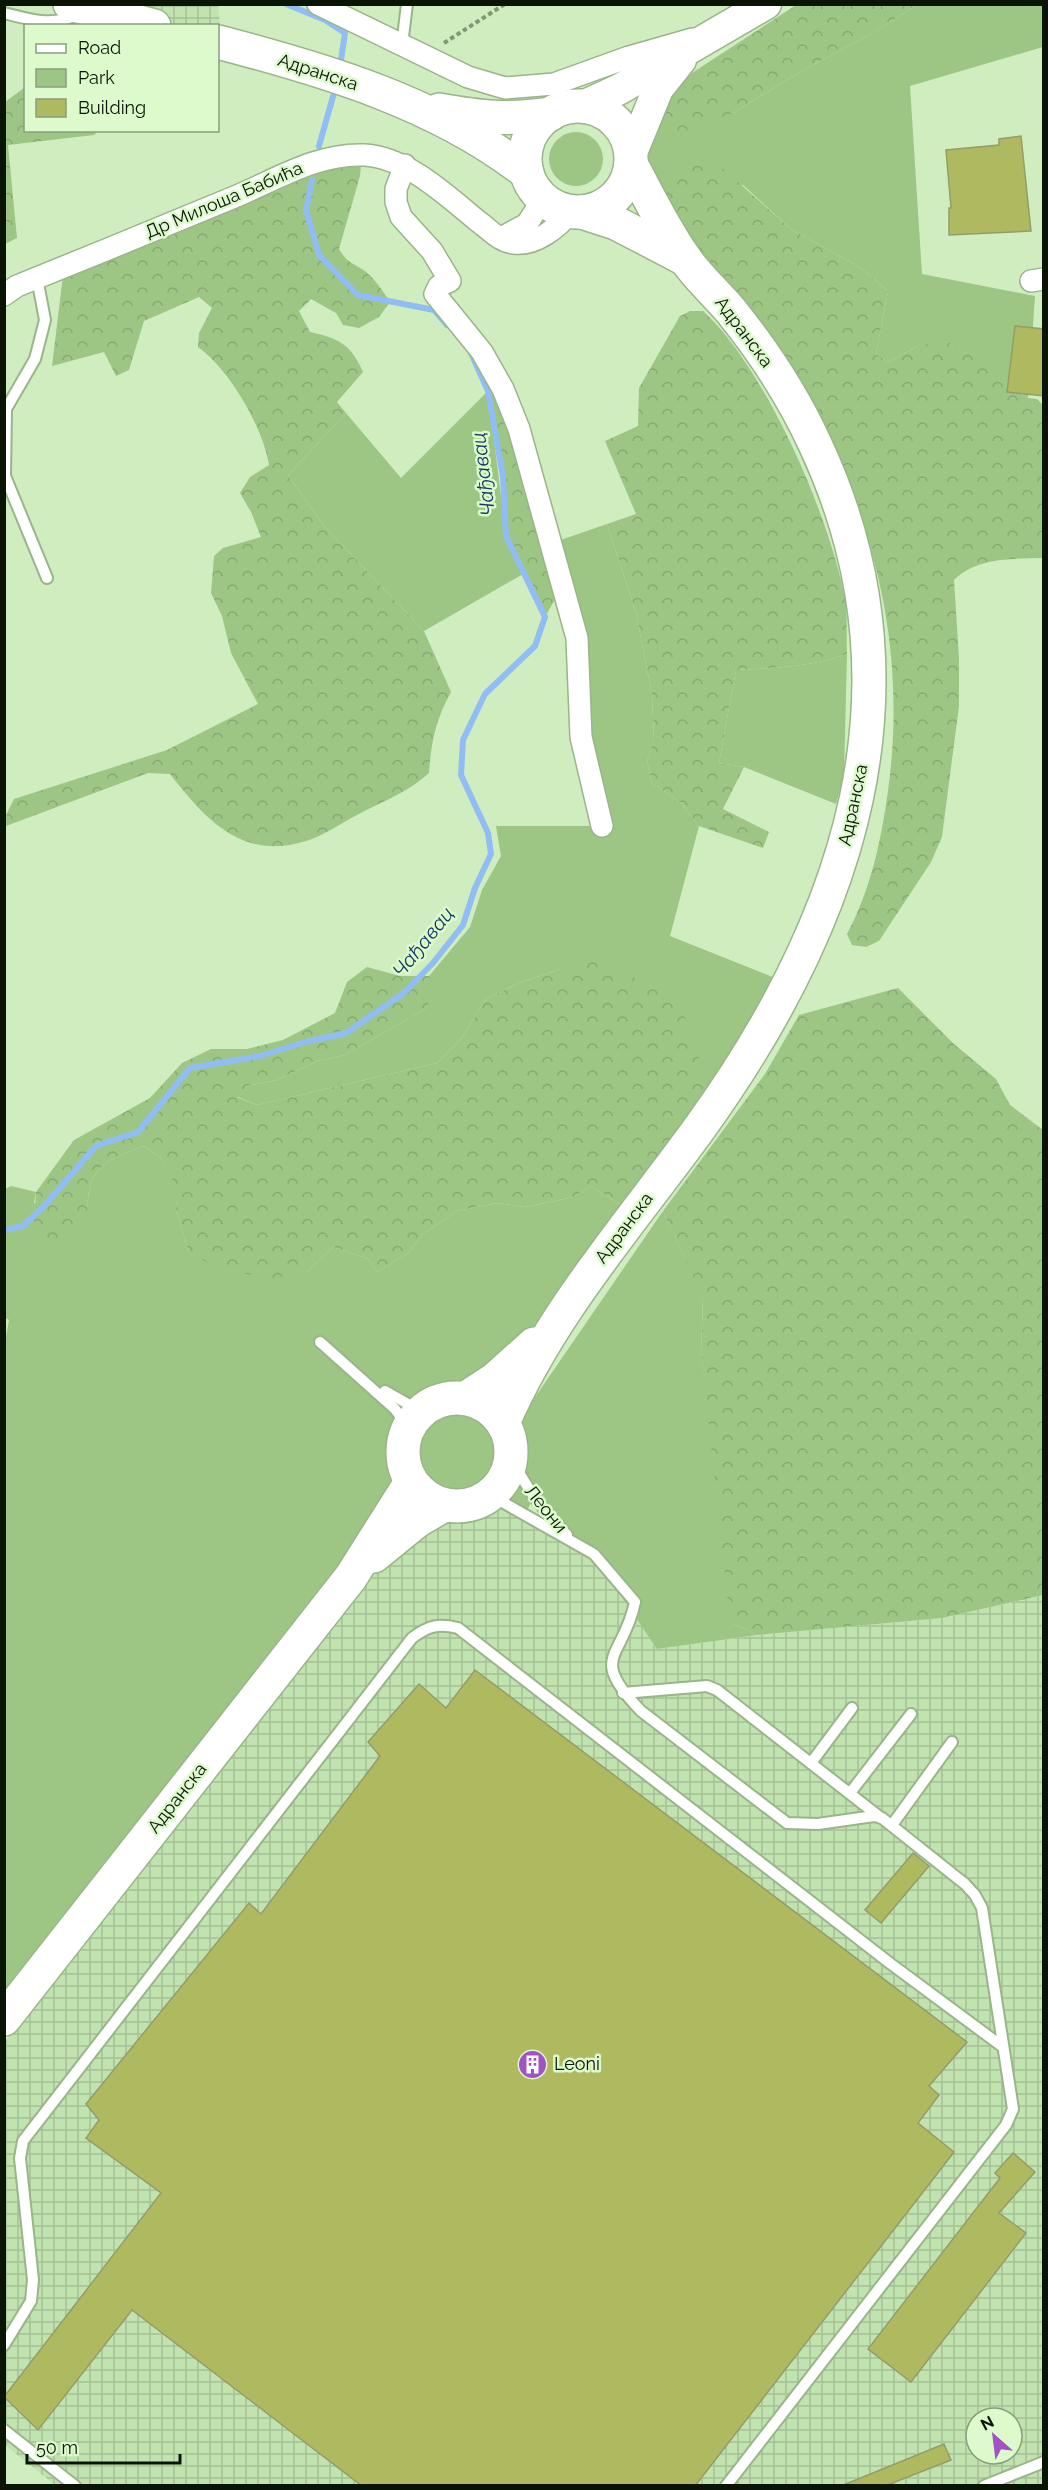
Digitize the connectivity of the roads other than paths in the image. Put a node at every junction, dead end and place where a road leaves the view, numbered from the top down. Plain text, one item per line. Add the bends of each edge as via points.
1 (318, 4) edge
2 (407, 4) edge
3 (766, 4) edge
4 (81, 6) edge
5 (4, 13) edge
6 (147, 24) edge
7 (714, 35) junction
8 (219, 42) edge
9 (402, 45) junction
10 (688, 51) junction
11 (416, 106) junction
12 (583, 106) junction
13 (551, 114) junction
14 (631, 160) junction
15 (405, 165) junction
16 (556, 199) junction
17 (501, 238) junction
18 (684, 258) junction
19 (37, 278) junction
20 (4, 296) edge
21 (47, 578) dead end
22 (602, 826) dead end
23 (559, 1320) junction
24 (320, 1342) dead end
25 (350, 1366) junction
26 (466, 1398) junction
27 (428, 1406) junction
28 (503, 1423) junction
29 (404, 1438) junction
30 (511, 1460) junction
31 (411, 1482) junction
32 (490, 1495) junction
33 (444, 1505) junction
34 (571, 1540) junction
35 (351, 1577) junction
36 (623, 1693) junction
37 (852, 1708) dead end
38 (911, 1714) dead end
39 (952, 1742) dead end
40 (811, 1763) junction
41 (850, 1793) junction
42 (882, 1818) junction
43 (892, 1825) junction
44 (4, 2019) edge
45 (1003, 2047) junction
46 (4, 2345) edge
47 (4, 2430) edge
48 (1044, 2462) edge
49 (75, 2486) edge
50 (726, 2486) edge
51 (984, 2486) edge

1 - 9 street
2 - 9 lane
3 - 7 street
4 - 5 lane via 65,21 44,24
4 - 6 main road
7 - 9 street via 671,43 569,80 526,88 480,82
7 - 10 street
8 - 11 main road, Адранска
10 - 12 street
10 - 14 street via 658,89
11 - 13 main road, Адранска via 485,118
11 - 16 main road, Адранска via 505,156
12 - 13 main road
12 - 14 main road via 603,112 619,126
13 - 16 main road via 531,135 525,154
14 - 16 main road via 626,182 615,197 600,207
14 - 18 main road, Адранска
15 - 17 street, Др Милоша Бабића
15 - 19 street, Др Милоша Бабића via 362,155 299,167
15 - 22 street via 396,189 401,217 432,251 450,281 439,286 435,294 482,352 519,429 577,638 581,737
16 - 17 street via 527,224
16 - 17 street via 555,227 530,241 513,243
16 - 18 main road, Адранска via 616,223
18 - 23 main road, Адранска via 769,363 799,411 836,494 863,600 869,656 867,729 842,857 814,936 790,984 702,1125 617,1234
19 - 20 street, Др Милоша Бабића
19 - 21 lane via 45,320 35,359 6,409 5,476
23 - 26 main road, Адранска via 495,1379
23 - 28 main road, Адранска
24 - 25 lane
25 - 27 lane via 400,1402 415,1408
25 - 29 lane via 395,1409 404,1422
26 - 27 main road via 440,1400
26 - 28 main road via 484,1404
27 - 29 main road via 417,1415
28 - 30 main road via 509,1435
29 - 31 main road via 402,1453
30 - 32 main road via 502,1482
30 - 34 lane, Леони via 534,1497
31 - 33 main road via 423,1495
31 - 35 main road, Адранска
32 - 33 main road via 474,1504
32 - 34 lane, Леони
33 - 35 main road, Адранска via 406,1529
34 - 36 lane via 594,1554 635,1602 612,1658 611,1670
35 - 44 main road, Адранска
36 - 40 lane via 707,1686
36 - 42 lane via 640,1711 787,1823
37 - 40 lane
38 - 41 lane
39 - 43 lane
40 - 41 lane
41 - 42 lane
42 - 43 lane
43 - 45 lane via 975,1894 982,1908
45 - 46 lane via 458,1628 428,1626 412,1638 23,2141 20,2158 33,2280 31,2301
45 - 50 lane via 1013,2109 1006,2125
47 - 49 lane
48 - 51 lane

